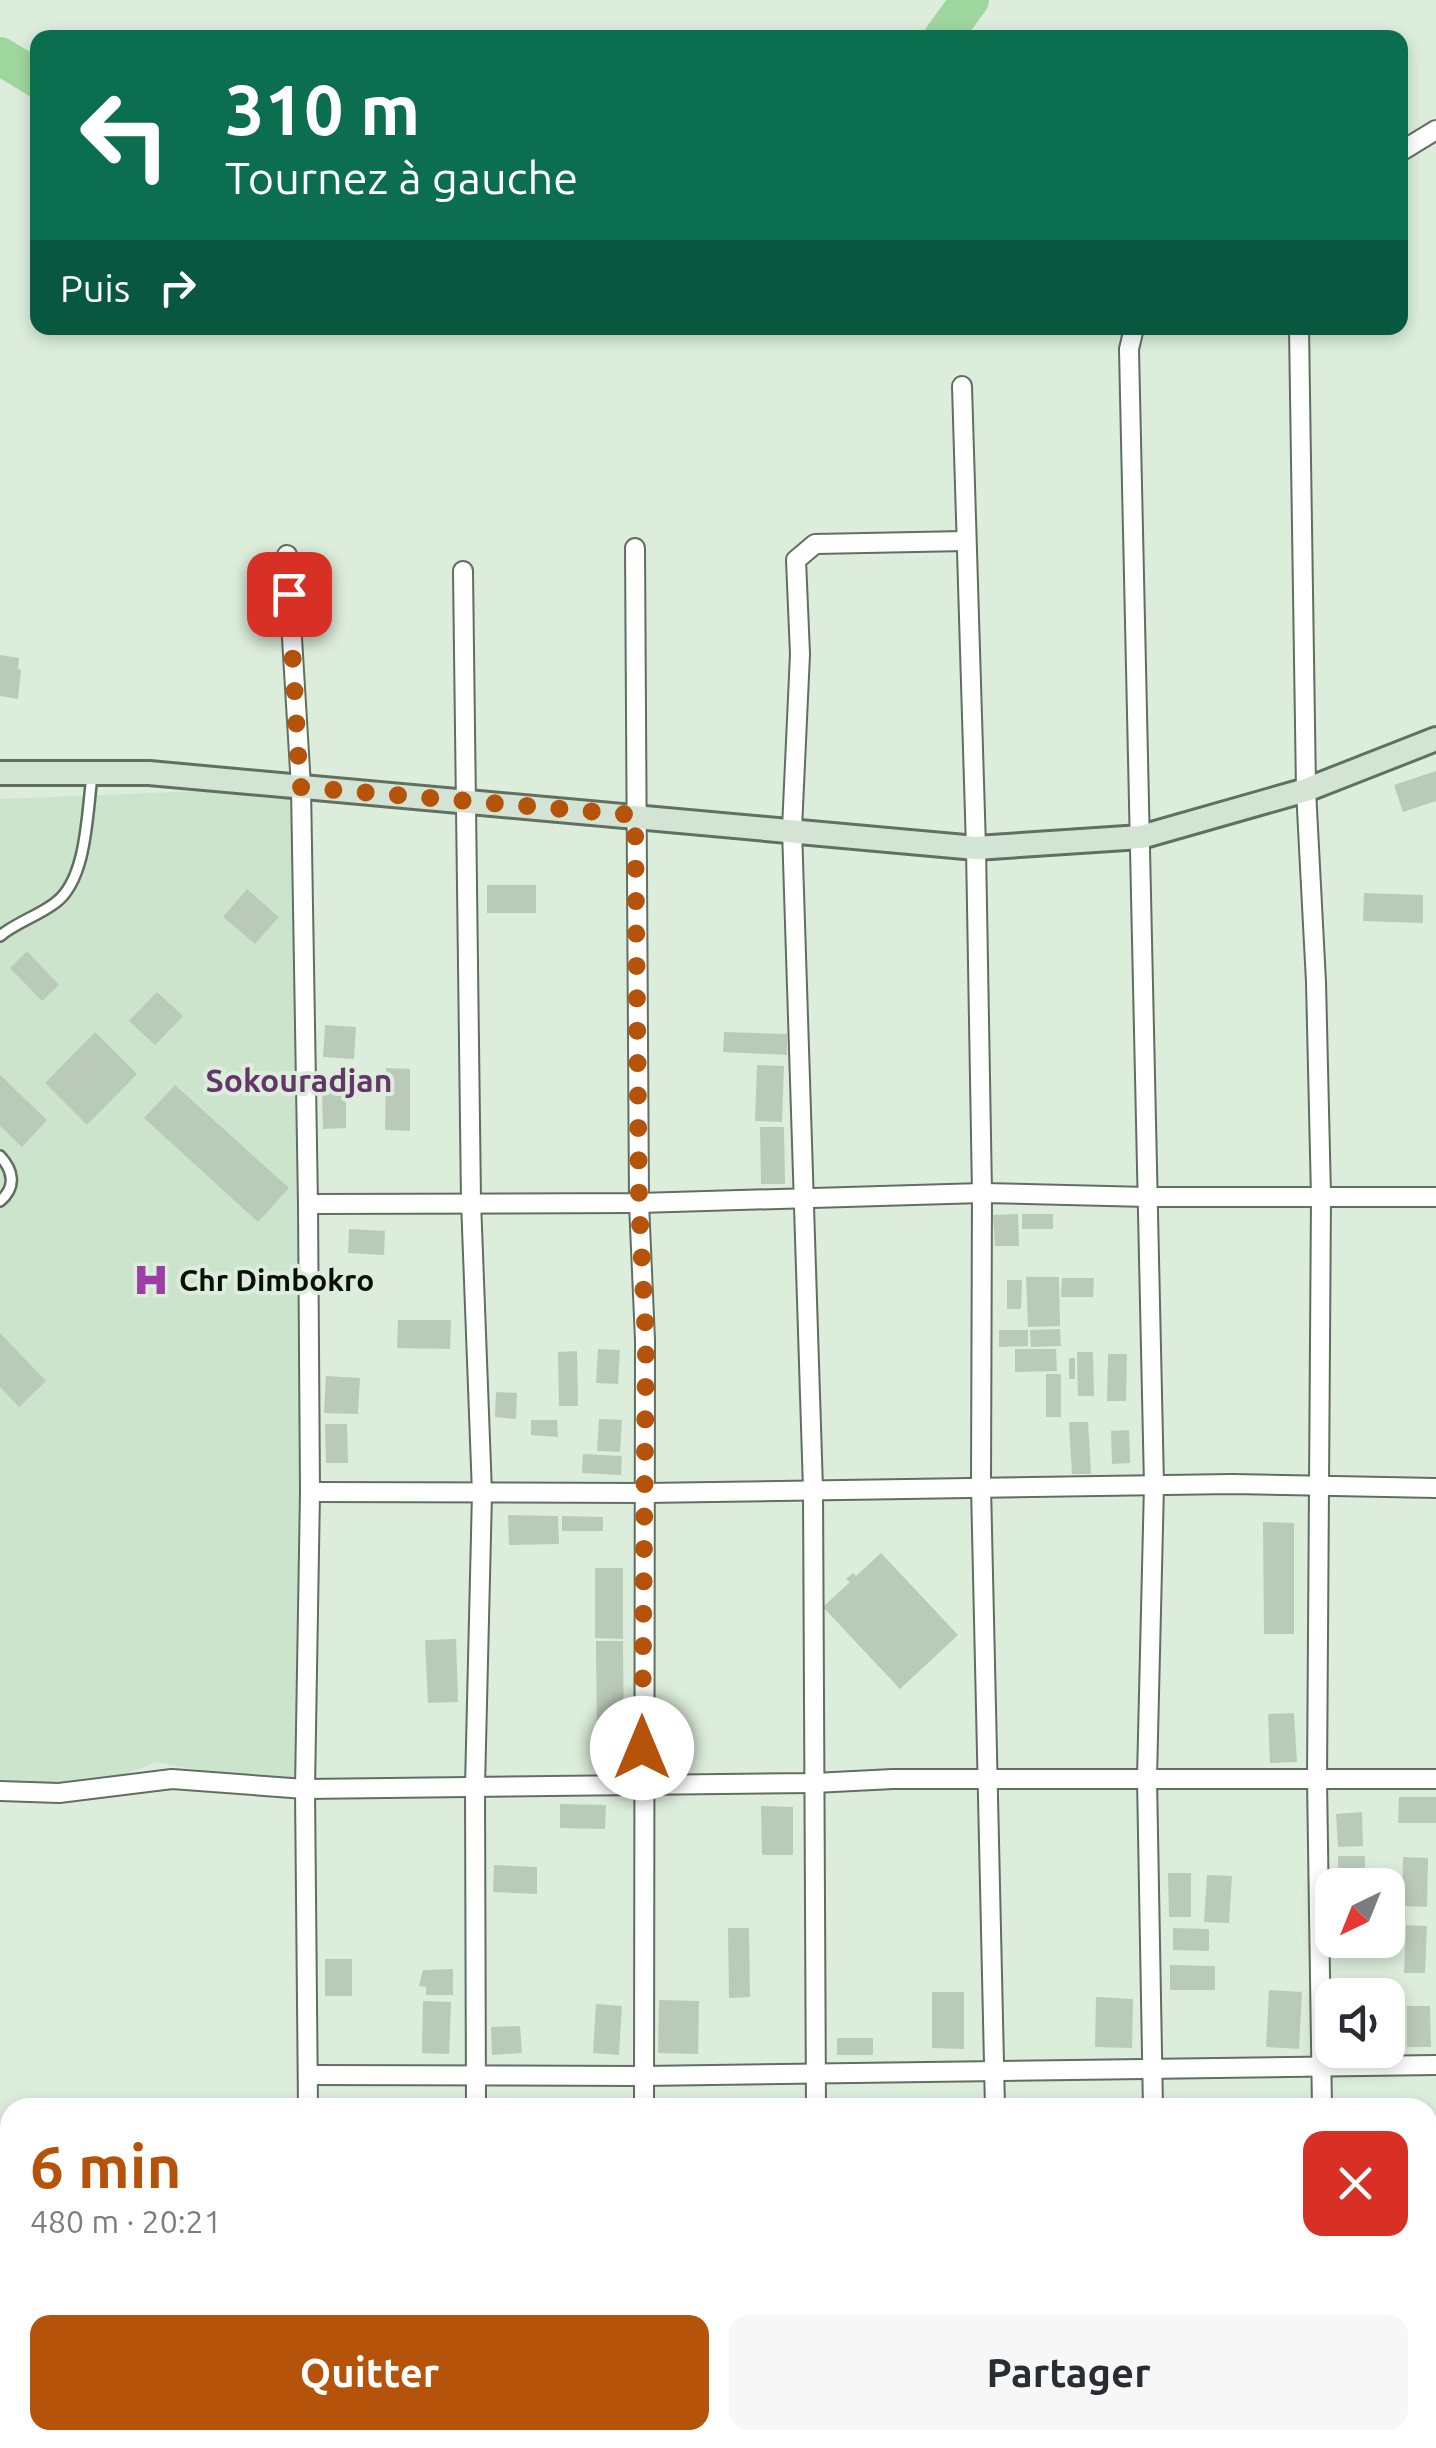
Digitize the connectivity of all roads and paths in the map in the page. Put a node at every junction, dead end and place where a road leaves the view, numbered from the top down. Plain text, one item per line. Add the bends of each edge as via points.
1 (1436, 130) edge
2 (1408, 147) edge
3 (1132, 335) edge
4 (1299, 335) edge
5 (962, 386) dead end
6 (966, 541) junction
7 (636, 548) dead end
8 (287, 555) dead end
9 (463, 572) dead end
10 (1436, 739) edge
11 (0, 773) edge
12 (93, 773) junction
13 (300, 787) junction
14 (1306, 790) junction
15 (464, 800) junction
16 (635, 815) junction
17 (792, 830) junction
18 (1142, 836) junction
19 (976, 848) junction
20 (0, 936) edge
21 (0, 1156) edge
22 (982, 1193) junction
23 (1321, 1196) junction
24 (1436, 1196) edge
25 (1148, 1197) junction
26 (806, 1198) junction
27 (0, 1201) edge
28 (471, 1202) junction
29 (639, 1203) junction
30 (308, 1204) junction
31 (1154, 1484) junction
32 (982, 1486) junction
33 (1320, 1486) junction
34 (1436, 1488) edge
35 (813, 1489) junction
36 (310, 1492) junction
37 (482, 1493) junction
38 (644, 1493) junction
39 (1147, 1778) junction
40 (1436, 1779) edge
41 (988, 1780) junction
42 (1317, 1780) junction
43 (814, 1783) junction
44 (642, 1784) junction
45 (474, 1787) junction
46 (305, 1788) junction
47 (0, 1791) edge
48 (1320, 1978) edge
49 (1436, 2065) edge
50 (1405, 2066) edge
51 (1315, 2067) edge
52 (1152, 2068) junction
53 (1322, 2068) edge
54 (995, 2070) junction
55 (816, 2072) junction
56 (474, 2074) junction
57 (308, 2075) junction
58 (643, 2076) junction
59 (308, 2098) edge
60 (475, 2098) edge
61 (644, 2098) edge
62 (816, 2098) edge
63 (994, 2098) edge
64 (1153, 2098) edge
65 (1322, 2098) edge

1 - 2 street
3 - 18 street
4 - 14 street
5 - 6 street
6 - 17 street via 815,544 796,560 800,674
6 - 19 street
7 - 16 street
8 - 13 street
9 - 15 street
10 - 14 main road
11 - 12 main road
12 - 13 main road
12 - 20 lane via 69,890
13 - 15 main road
13 - 30 street
14 - 18 main road
14 - 23 street
15 - 16 main road
15 - 28 street
16 - 17 main road
16 - 29 street
17 - 19 main road
17 - 26 street
18 - 19 main road
18 - 25 street
19 - 22 street
21 - 27 lane via 11,1168 12,1184
22 - 25 street
22 - 26 street
22 - 32 street
23 - 24 street
23 - 25 street
23 - 33 street
25 - 31 street
26 - 29 street
26 - 35 street
28 - 29 street
28 - 30 street
28 - 37 street
29 - 38 street
30 - 36 street
31 - 32 street
31 - 33 street
31 - 39 street
32 - 35 street
32 - 41 street
33 - 34 street
33 - 42 street
35 - 38 street
35 - 43 street
36 - 37 street
36 - 46 street
37 - 38 street
37 - 45 street
38 - 44 street
39 - 41 street
39 - 42 street
39 - 52 street
40 - 42 street
41 - 43 street
41 - 54 street
42 - 48 street
43 - 44 street
43 - 55 street
44 - 45 street
44 - 58 street
45 - 46 street
45 - 56 street
46 - 47 street via 172,1778 60,1793
46 - 57 street
49 - 50 street
51 - 52 street
52 - 54 street
52 - 64 street
53 - 65 street
54 - 55 street
54 - 63 street
55 - 58 street
55 - 62 street
56 - 57 street
56 - 58 street
56 - 60 street
57 - 59 street
58 - 61 street

